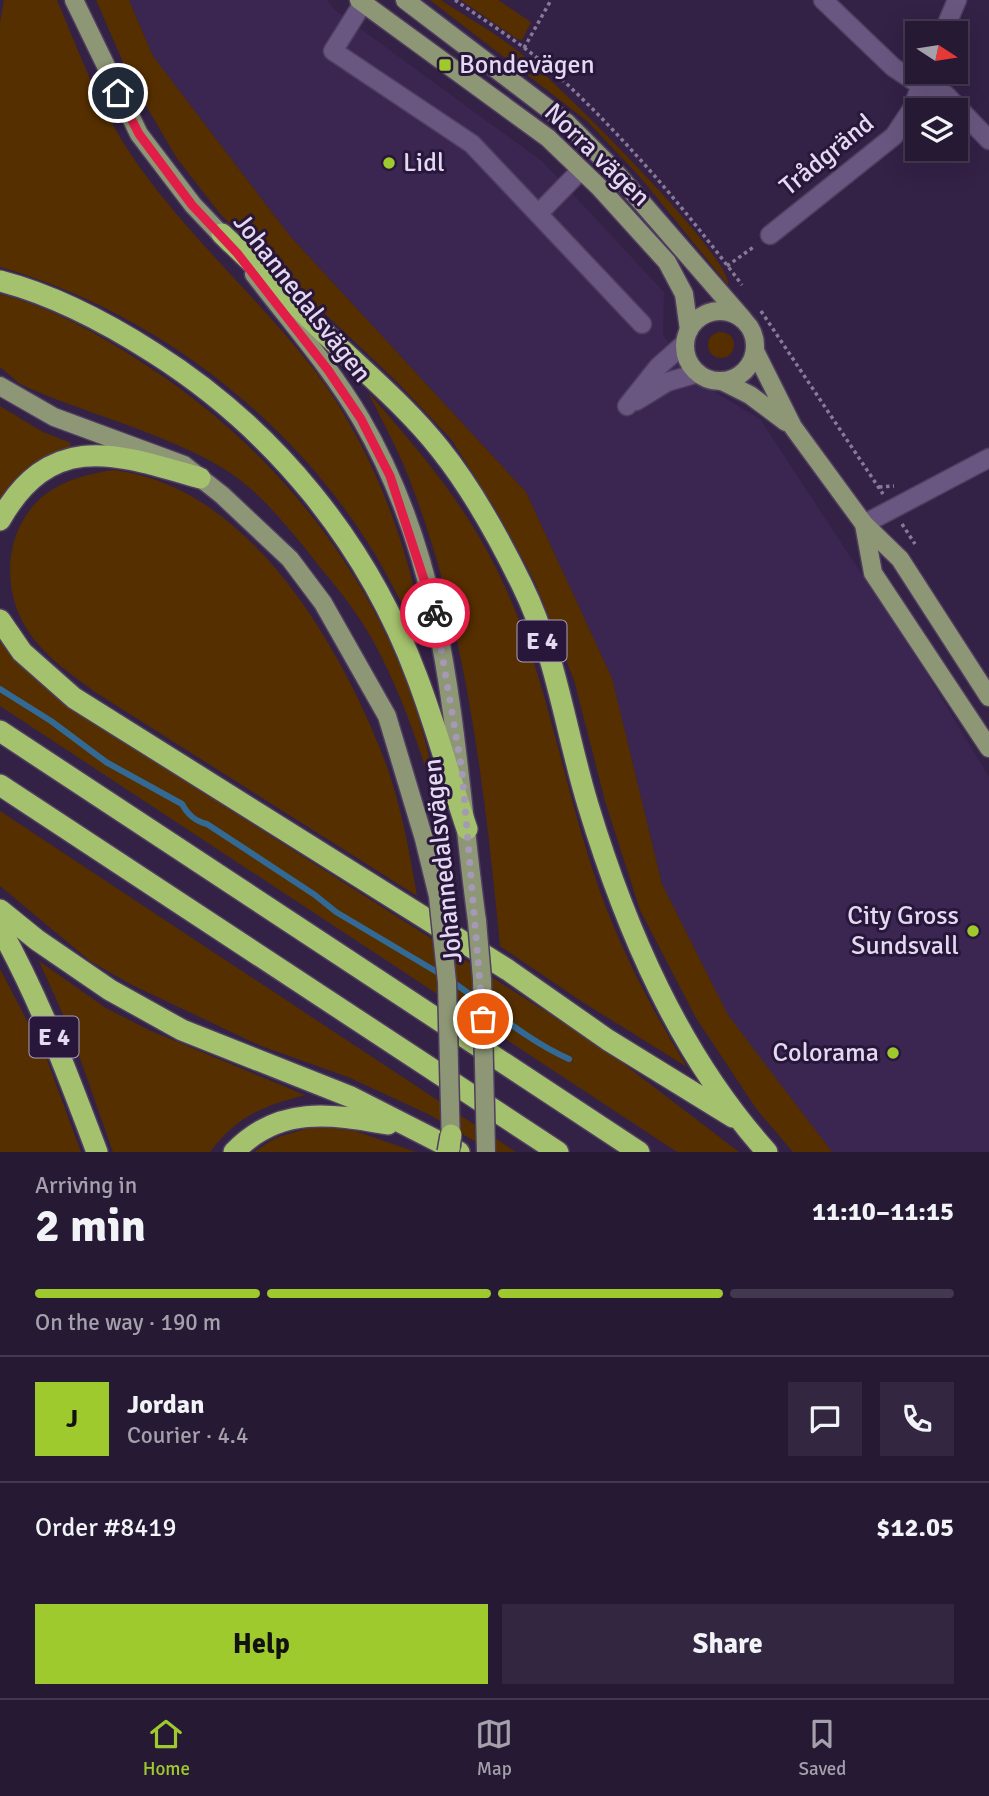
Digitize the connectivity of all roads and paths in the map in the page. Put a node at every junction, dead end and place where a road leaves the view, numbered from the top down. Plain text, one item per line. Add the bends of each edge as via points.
1 (74, 0) edge
2 (405, 0) edge
3 (551, 0) edge
4 (823, 0) edge
5 (957, 0) edge
6 (361, 1) edge
7 (948, 21) edge
8 (524, 48) dead end
9 (905, 72) edge
10 (921, 84) edge
11 (931, 84) edge
12 (989, 140) edge
13 (581, 170) junction
14 (539, 213) junction
15 (222, 234) junction
16 (770, 235) dead end
17 (738, 258) dead end
18 (727, 266) dead end
19 (0, 281) edge
20 (743, 319) junction
21 (642, 324) dead end
22 (687, 337) junction
23 (755, 351) junction
24 (698, 373) junction
25 (722, 381) junction
26 (0, 386) edge
27 (793, 427) junction
28 (989, 457) edge
29 (201, 478) junction
30 (0, 520) edge
31 (864, 524) junction
32 (0, 620) edge
33 (989, 697) edge
34 (0, 731) edge
35 (989, 748) edge
36 (0, 785) edge
37 (467, 829) junction
38 (0, 910) edge
39 (0, 928) edge
40 (740, 1122) junction
41 (409, 1128) junction
42 (452, 1148) edge
43 (97, 1152) edge
44 (234, 1152) edge
45 (486, 1152) edge
46 (558, 1152) edge
47 (639, 1152) edge
48 (768, 1152) edge

1 - 15 main road, Johannedalsvägen via 139,134 192,205
2 - 20 main road, Norra vägen via 567,123
3 - 8 path
4 - 9 street via 892,67
5 - 7 street
6 - 13 main road, Norra vägen via 548,138
6 - 14 street via 332,51 472,144
10 - 16 street, Trådgränd via 912,109 894,136
11 - 12 street
13 - 14 street
13 - 22 main road, Norra vägen via 667,262 684,294
14 - 21 street
15 - 37 main road, Johannedalsvägen via 328,370 361,419 390,476 432,597 444,651
15 - 40 highway, E 4 via 390,395 440,449 484,514 528,600 624,912 676,1026
17 - 18 path
19 - 37 highway via 127,336 252,428 290,465 361,564 390,619 416,675
20 - 22 main road via 719,311 697,320
20 - 23 main road via 751,329
22 - 24 main road via 687,357
22 - 24 street via 627,406 667,382
23 - 25 main road via 744,372
23 - 27 main road
24 - 25 main road
25 - 27 main road via 750,394
26 - 29 main road, Johannedalsvägen via 54,416 156,452
27 - 31 main road
28 - 31 street
29 - 30 highway via 142,461 90,455 57,463 33,476
29 - 42 main road, Johannedalsvägen, bridge via 290,559 351,649 387,716 438,896 447,982
31 - 33 main road via 900,559
31 - 35 main road via 873,573
32 - 40 highway via 22,652 74,698 508,970 608,1040
34 - 47 highway
36 - 46 highway
37 - 45 main road, Johannedalsvägen, bridge via 482,979
38 - 41 highway via 110,990 182,1030 351,1097
39 - 43 highway, E 4 via 59,1048
40 - 48 highway
41 - 42 highway
41 - 44 highway via 333,1114 305,1115 256,1133

